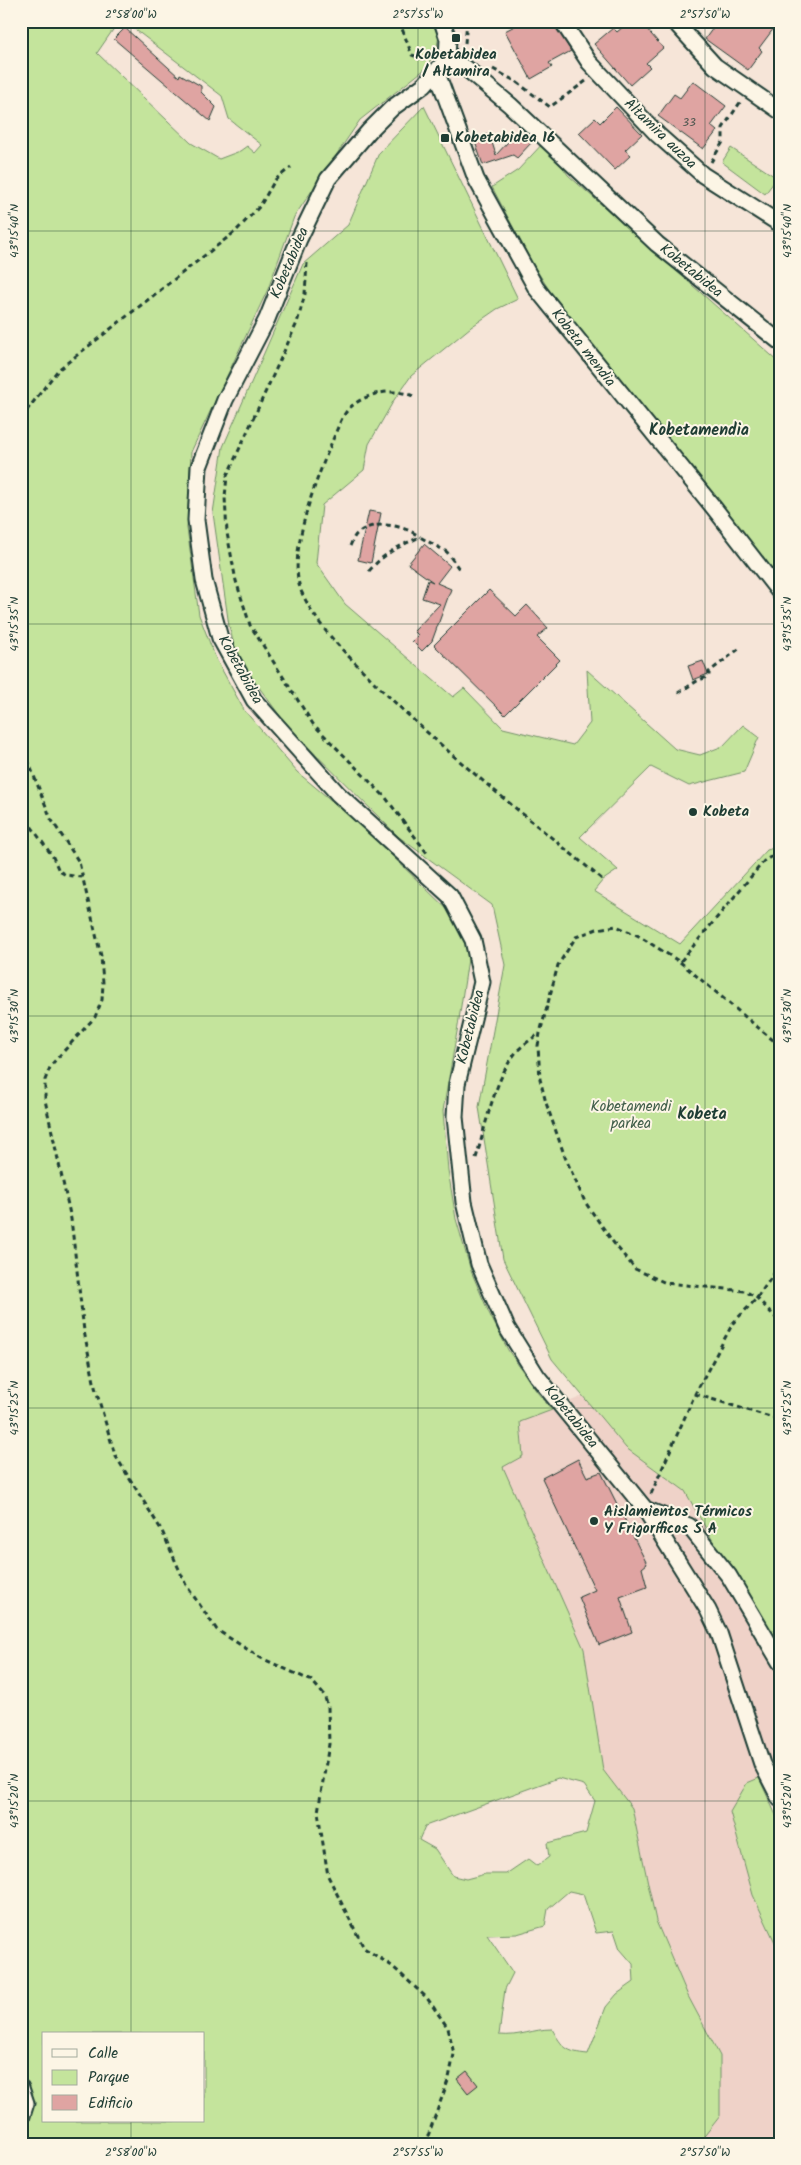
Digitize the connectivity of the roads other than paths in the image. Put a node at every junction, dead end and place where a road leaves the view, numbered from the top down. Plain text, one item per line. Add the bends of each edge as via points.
1 (442, 21) edge
2 (562, 21) edge
3 (674, 21) edge
4 (448, 60) junction
5 (436, 73) junction
6 (780, 111) edge
7 (780, 224) edge
8 (780, 342) edge
9 (780, 593) edge
10 (645, 1509) junction
11 (780, 1662) edge
12 (780, 1799) edge
13 (21, 2088) edge
14 (21, 2119) edge

1 - 4 street via 448,39
2 - 7 street, Altamira auzoa via 589,62 658,136 704,175
3 - 6 street via 715,66
4 - 5 street, Kobetabidea
4 - 8 street, Kobetabidea via 468,69 657,244
5 - 9 street, Kobeta mendia via 476,179 536,288
5 - 10 street, Kobetabidea via 392,108 328,179 299,239 267,319 225,400 199,467 196,520 204,580 220,638 254,700 338,794 450,896 473,940 482,982 457,1084 455,1117 464,1202 479,1264 507,1328 537,1376
10 - 11 street via 689,1526 729,1576
10 - 12 street, Kobetabidea via 719,1633 762,1764
13 - 14 street via 26,2103

